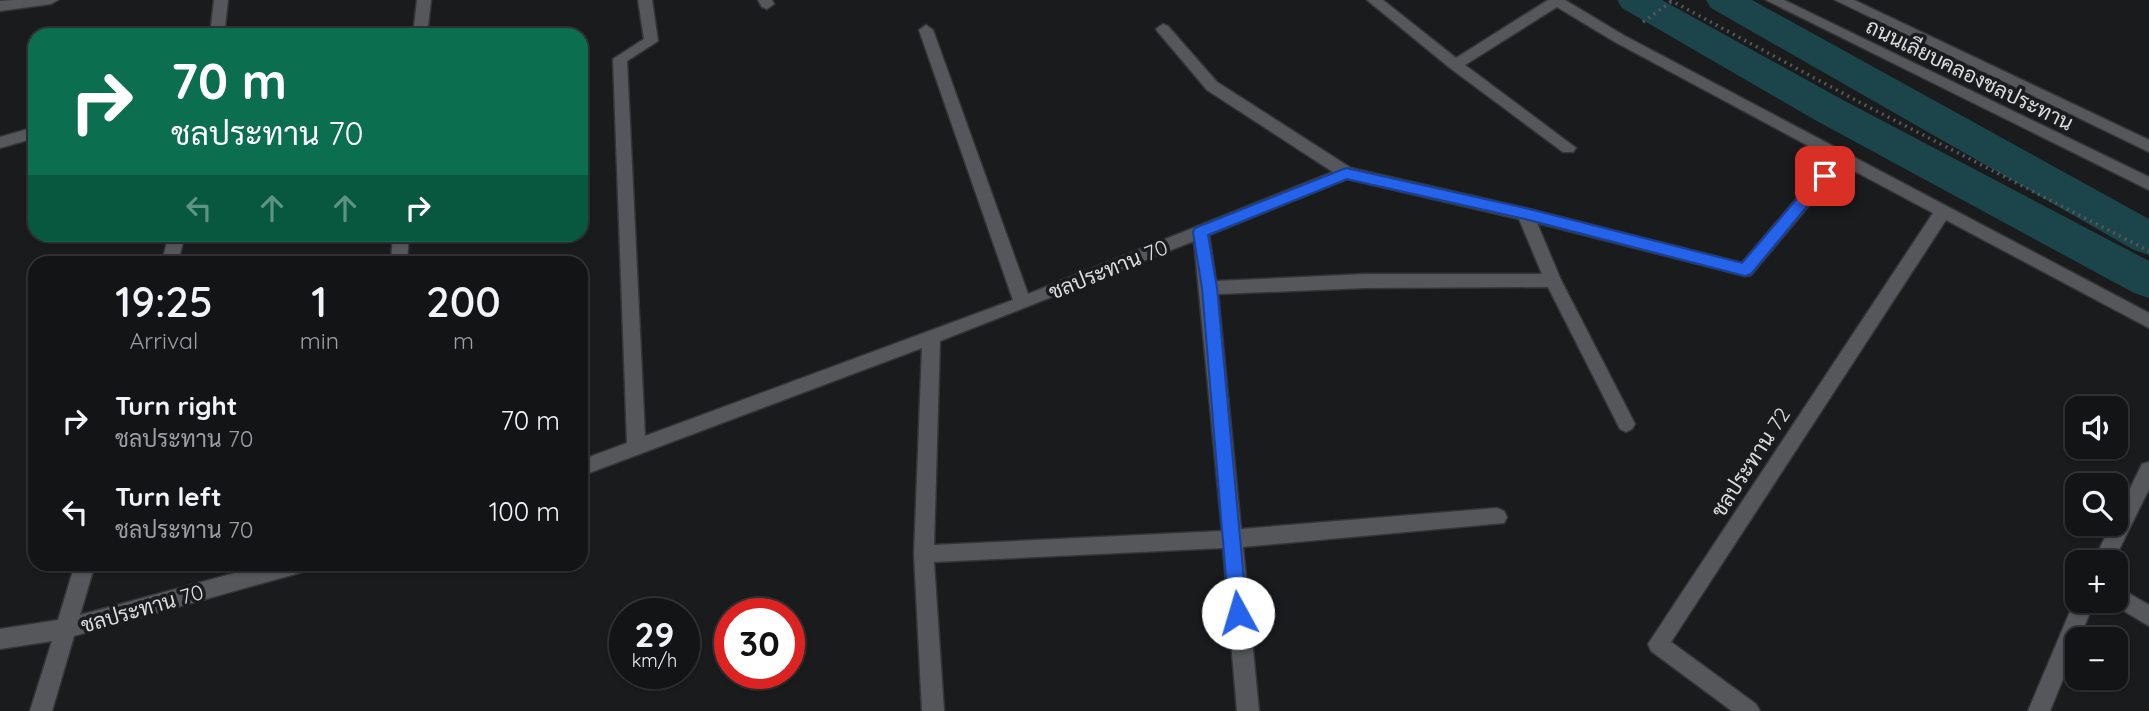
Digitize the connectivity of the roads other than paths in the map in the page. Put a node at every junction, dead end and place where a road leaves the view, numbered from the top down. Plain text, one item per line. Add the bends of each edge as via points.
1 (51, 0) edge
2 (220, 0) edge
3 (424, 0) edge
4 (645, 0) edge
5 (1374, 0) edge
6 (1773, 0) edge
7 (1842, 0) edge
8 (1556, 1) edge
9 (0, 6) edge
10 (218, 28) edge
11 (421, 28) edge
12 (1163, 29) dead end
13 (926, 30) dead end
14 (1455, 65) junction
15 (2016, 85) junction
16 (1995, 110) junction
17 (28, 134) edge
18 (0, 143) edge
19 (2149, 146) edge
20 (1568, 148) dead end
21 (1841, 157) junction
22 (1346, 173) junction
23 (2149, 184) edge
24 (1943, 211) junction
25 (1525, 214) junction
26 (1200, 232) junction
27 (1553, 280) junction
28 (1209, 288) junction
29 (1023, 303) junction
30 (2149, 321) edge
31 (931, 338) junction
32 (1626, 424) dead end
33 (636, 449) junction
34 (588, 466) edge
35 (2149, 470) edge
36 (1497, 517) dead end
37 (1231, 539) junction
38 (2109, 550) edge
39 (924, 554) junction
40 (83, 571) edge
41 (274, 571) edge
42 (2128, 603) edge
43 (2080, 613) edge
44 (2149, 616) edge
45 (65, 629) junction
46 (0, 639) edge
47 (41, 711) edge
48 (933, 711) edge
49 (1248, 711) edge
50 (1749, 711) edge
51 (2039, 711) edge

1 - 9 street
2 - 10 street
3 - 11 street
4 - 33 street via 651,41 620,59
5 - 14 street
6 - 16 street, ถนนเลียบคลองชลประทาน
7 - 15 street, ถนนเลียบคลองชลประทาน
8 - 14 street
8 - 21 street
12 - 22 street via 1212,86
13 - 29 street
14 - 20 street
15 - 16 street
15 - 19 street, ถนนเลียบคลองชลประทาน
16 - 23 street, ถนนเลียบคลองชลประทาน
17 - 18 street
21 - 24 street
21 - 25 street via 1745,270
22 - 25 street
22 - 26 street, ชลประทาน 70
24 - 30 street
24 - 50 street, ชลประทาน 72 via 1658,644
25 - 27 street
26 - 28 street
26 - 29 street, ชลประทาน 70
27 - 28 street
27 - 32 street
28 - 37 street
29 - 31 street, ชลประทาน 70
31 - 33 street, ชลประทาน 70
31 - 39 street
33 - 34 street, ชลประทาน 70
35 - 38 street
36 - 37 street
37 - 39 street
37 - 49 street
39 - 48 street
40 - 45 street
41 - 45 street, ชลประทาน 70
42 - 44 street
43 - 51 street
45 - 46 street, ชลประทาน 70
45 - 47 street

